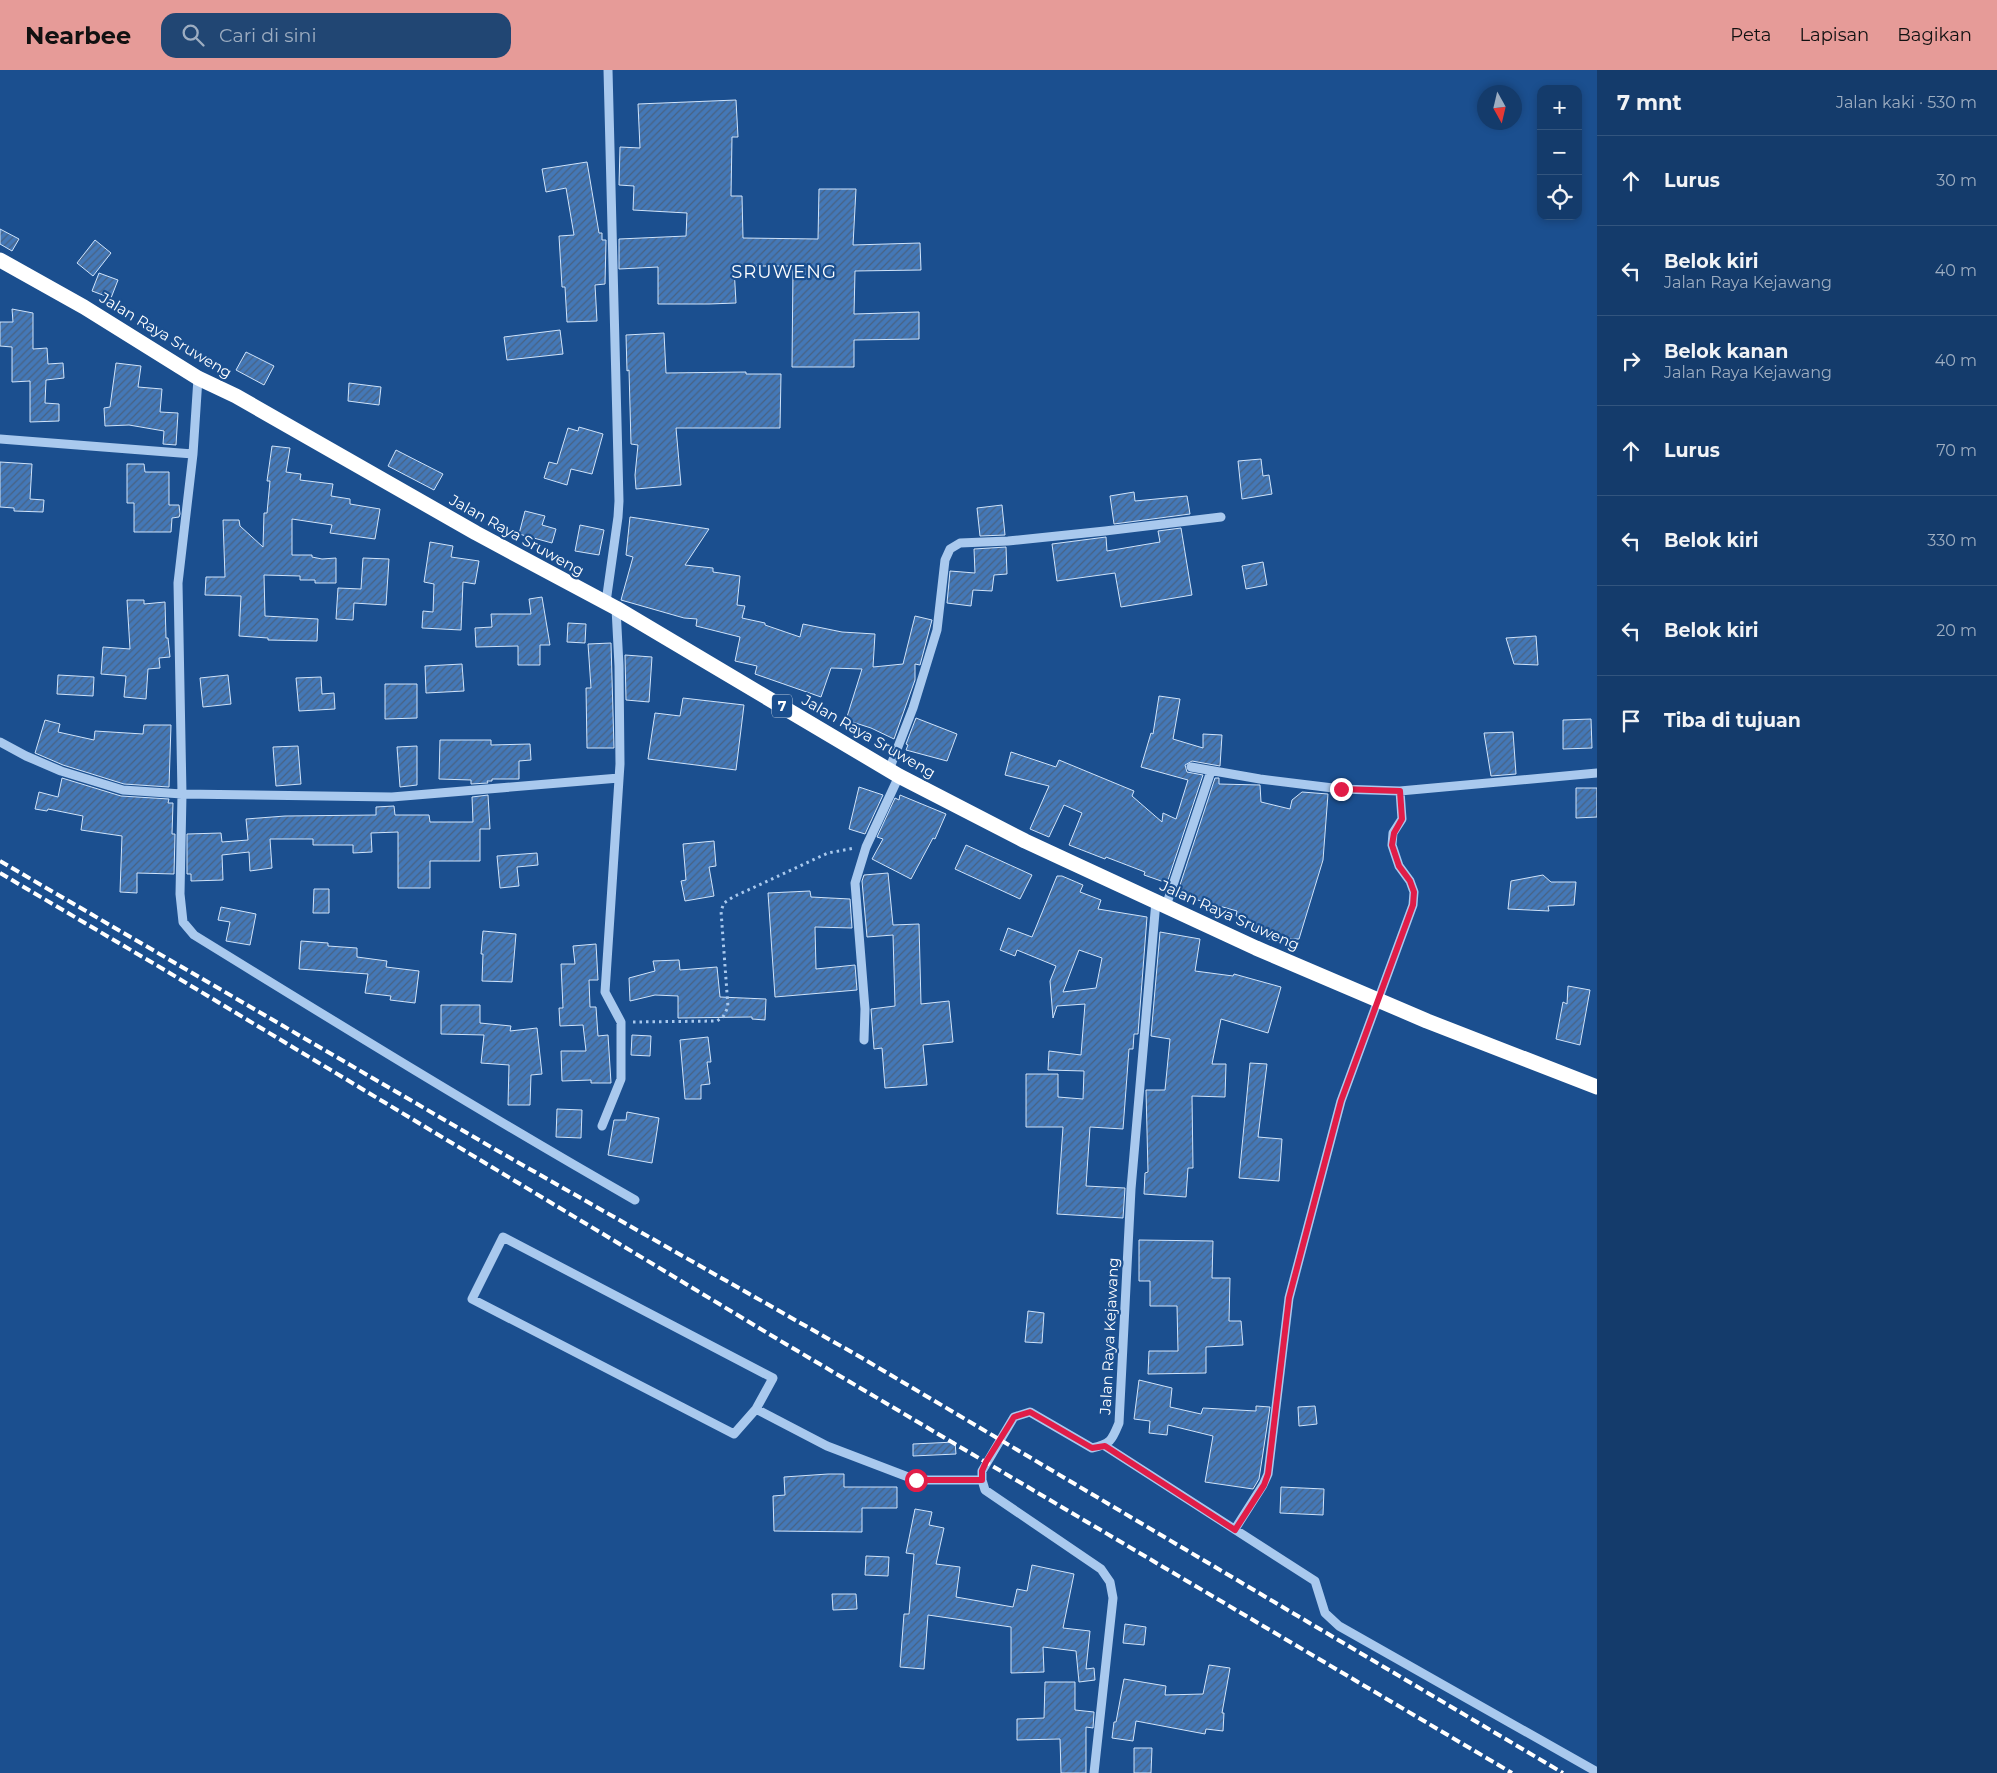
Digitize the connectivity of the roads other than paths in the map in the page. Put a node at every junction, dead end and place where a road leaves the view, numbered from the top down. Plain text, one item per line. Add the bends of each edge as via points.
1 (608, 70) edge
2 (0, 260) edge
3 (198, 378) junction
4 (0, 439) edge
5 (193, 454) junction
6 (1221, 517) dead end
7 (611, 605) junction
8 (0, 742) edge
9 (1191, 767) dead end
10 (1211, 771) junction
11 (894, 773) junction
12 (1597, 773) edge
13 (619, 778) junction
14 (1400, 791) junction
15 (182, 794) junction
16 (1161, 904) junction
17 (1377, 1000) junction
18 (864, 1040) dead end
19 (1597, 1087) edge
20 (602, 1126) dead end
21 (635, 1200) dead end
22 (756, 1409) junction
23 (1105, 1446) junction
24 (982, 1480) junction
25 (1235, 1530) junction
26 (1597, 1772) edge
27 (1094, 1773) edge

1 - 7 street via 619,500
2 - 3 highway, Jalan Raya Sruweng / 7 via 84,307
3 - 5 street
3 - 7 highway, Jalan Raya Sruweng / 7 via 236,396 534,566
4 - 5 street
5 - 15 street via 178,583
6 - 11 street via 960,543 950,549 945,560 937,630
7 - 11 highway, Jalan Raya Sruweng / 7
7 - 13 street via 619,666
8 - 15 street via 60,771 123,790
9 - 10 street
10 - 14 street via 1341,789
10 - 16 street, Jalan Raya Kejawang
11 - 16 highway, Jalan Raya Sruweng / 7 via 1025,841
11 - 18 street via 855,883 865,1009
12 - 14 street
13 - 15 street via 392,797
13 - 20 street via 605,992 621,1022 621,1079
14 - 17 street via 1402,819 1392,845 1399,866 1414,892 1413,905
15 - 21 street via 180,894 183,922 194,935 524,1137
16 - 17 highway, Jalan Raya Sruweng / 7
16 - 23 street, Jalan Raya Kejawang via 1130,1189 1118,1423 1113,1438
17 - 19 highway, Jalan Raya Sruweng / 7
17 - 25 street via 1341,1101 1289,1298 1268,1474
22 - 22 street via 734,1434 472,1299 503,1237 773,1378
22 - 24 street via 827,1446 916,1480
23 - 24 street via 1092,1448 1030,1412 1022,1414 1014,1417 986,1462
23 - 25 street
24 - 27 street via 985,1490 1101,1569 1110,1582 1113,1598
25 - 26 street via 1315,1581 1325,1613 1338,1626

